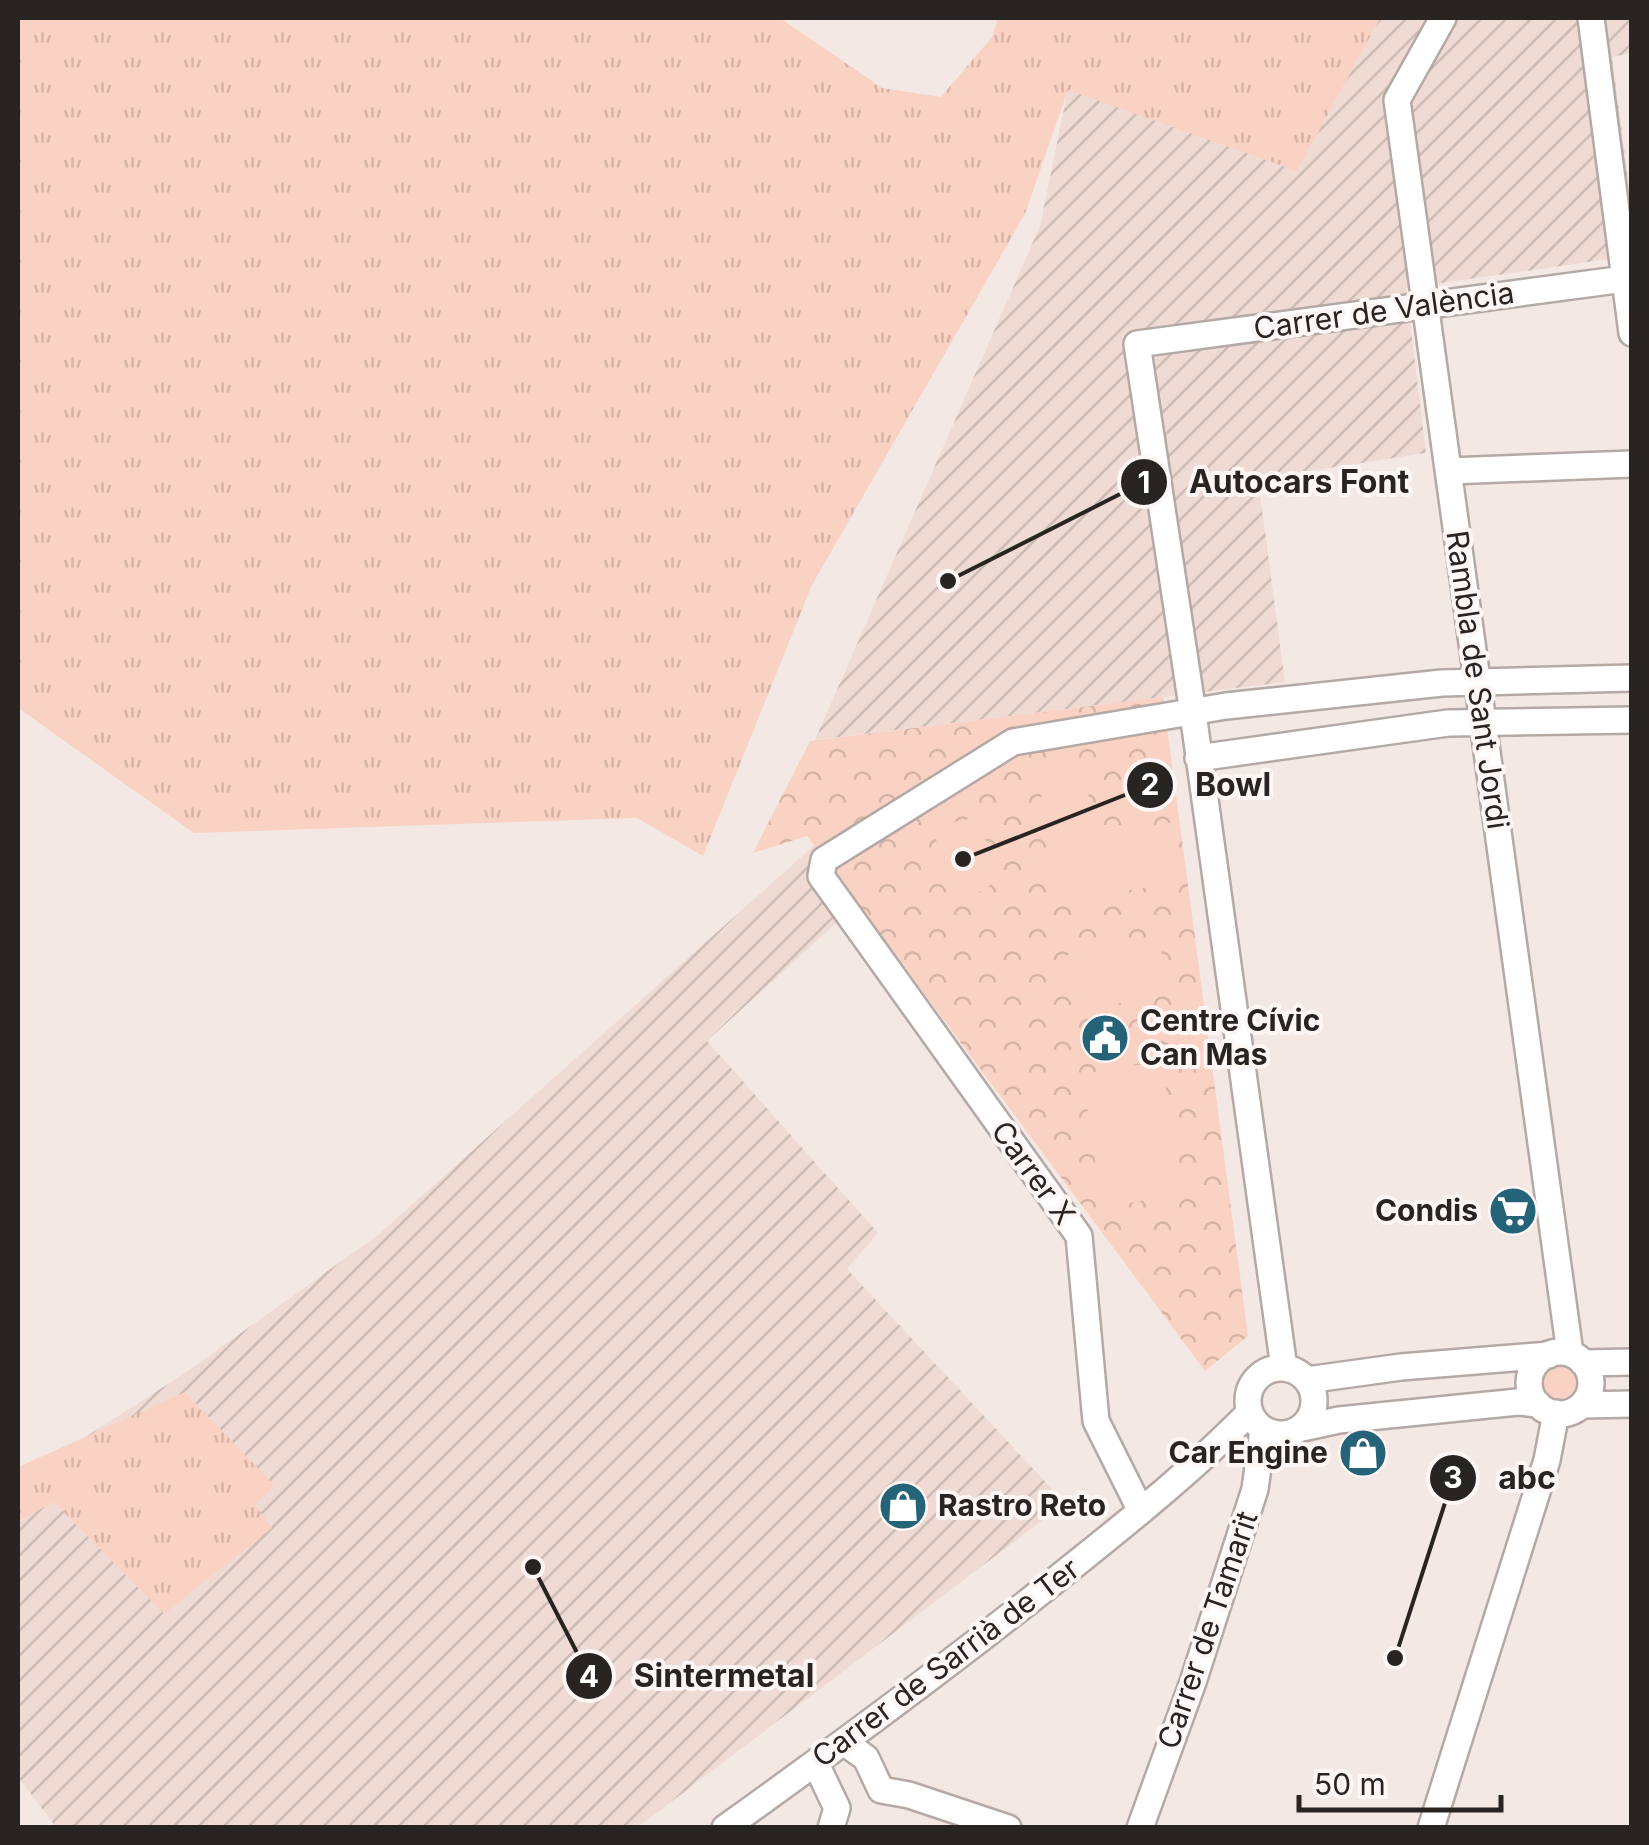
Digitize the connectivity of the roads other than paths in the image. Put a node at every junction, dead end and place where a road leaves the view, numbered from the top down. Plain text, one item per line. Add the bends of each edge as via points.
1 (1443, 18) edge
2 (1591, 18) edge
3 (1629, 279) edge
4 (1426, 306) junction
5 (1632, 333) edge
6 (1632, 464) edge
7 (1449, 471) junction
8 (1632, 678) edge
9 (1478, 684) junction
10 (1192, 713) junction
11 (1632, 720) edge
12 (1484, 723) junction
13 (1198, 758) junction
14 (1567, 1357) junction
15 (1632, 1362) edge
16 (1296, 1374) junction
17 (1582, 1404) junction
18 (1632, 1404) edge
19 (1547, 1409) junction
20 (1256, 1421) junction
21 (1302, 1428) junction
22 (1142, 1511) junction
23 (845, 1743) junction
24 (816, 1764) junction
25 (725, 1828) edge
26 (832, 1828) edge
27 (1008, 1828) edge
28 (1140, 1828) edge
29 (1432, 1828) edge

1 - 4 street, Rambla de Sant Jordi via 1397,100
2 - 3 street
3 - 4 street, Carrer de València
3 - 5 street
4 - 7 street, Rambla de Sant Jordi
4 - 10 street, Carrer de València via 1137,344
6 - 7 street
7 - 9 street, Rambla de Sant Jordi
8 - 9 street
9 - 10 street
9 - 12 street, Rambla de Sant Jordi
10 - 13 street
10 - 22 street, Carrer X via 1013,742 824,860 821,876 1079,1236 1096,1420
11 - 12 street
12 - 13 street
12 - 14 street, Rambla de Sant Jordi
13 - 16 street
14 - 15 street
14 - 16 street
14 - 17 street via 1591,1379
14 - 19 street via 1540,1360 1530,1377
16 - 20 street via 1273,1369 1255,1380 1250,1390
16 - 21 street via 1314,1397
17 - 18 street
17 - 19 street
19 - 21 street via 1518,1402
19 - 29 street via 1548,1460
20 - 21 street via 1286,1434
20 - 22 street, Carrer de Sarrià de Ter
20 - 28 street, Carrer de Tamarit via 1256,1489
22 - 23 street, Carrer de Sarrià de Ter
23 - 24 street, Carrer de Sarrià de Ter
23 - 27 street via 866,1758 881,1790
24 - 25 street, Carrer de Sarrià de Ter
24 - 26 street via 837,1808

